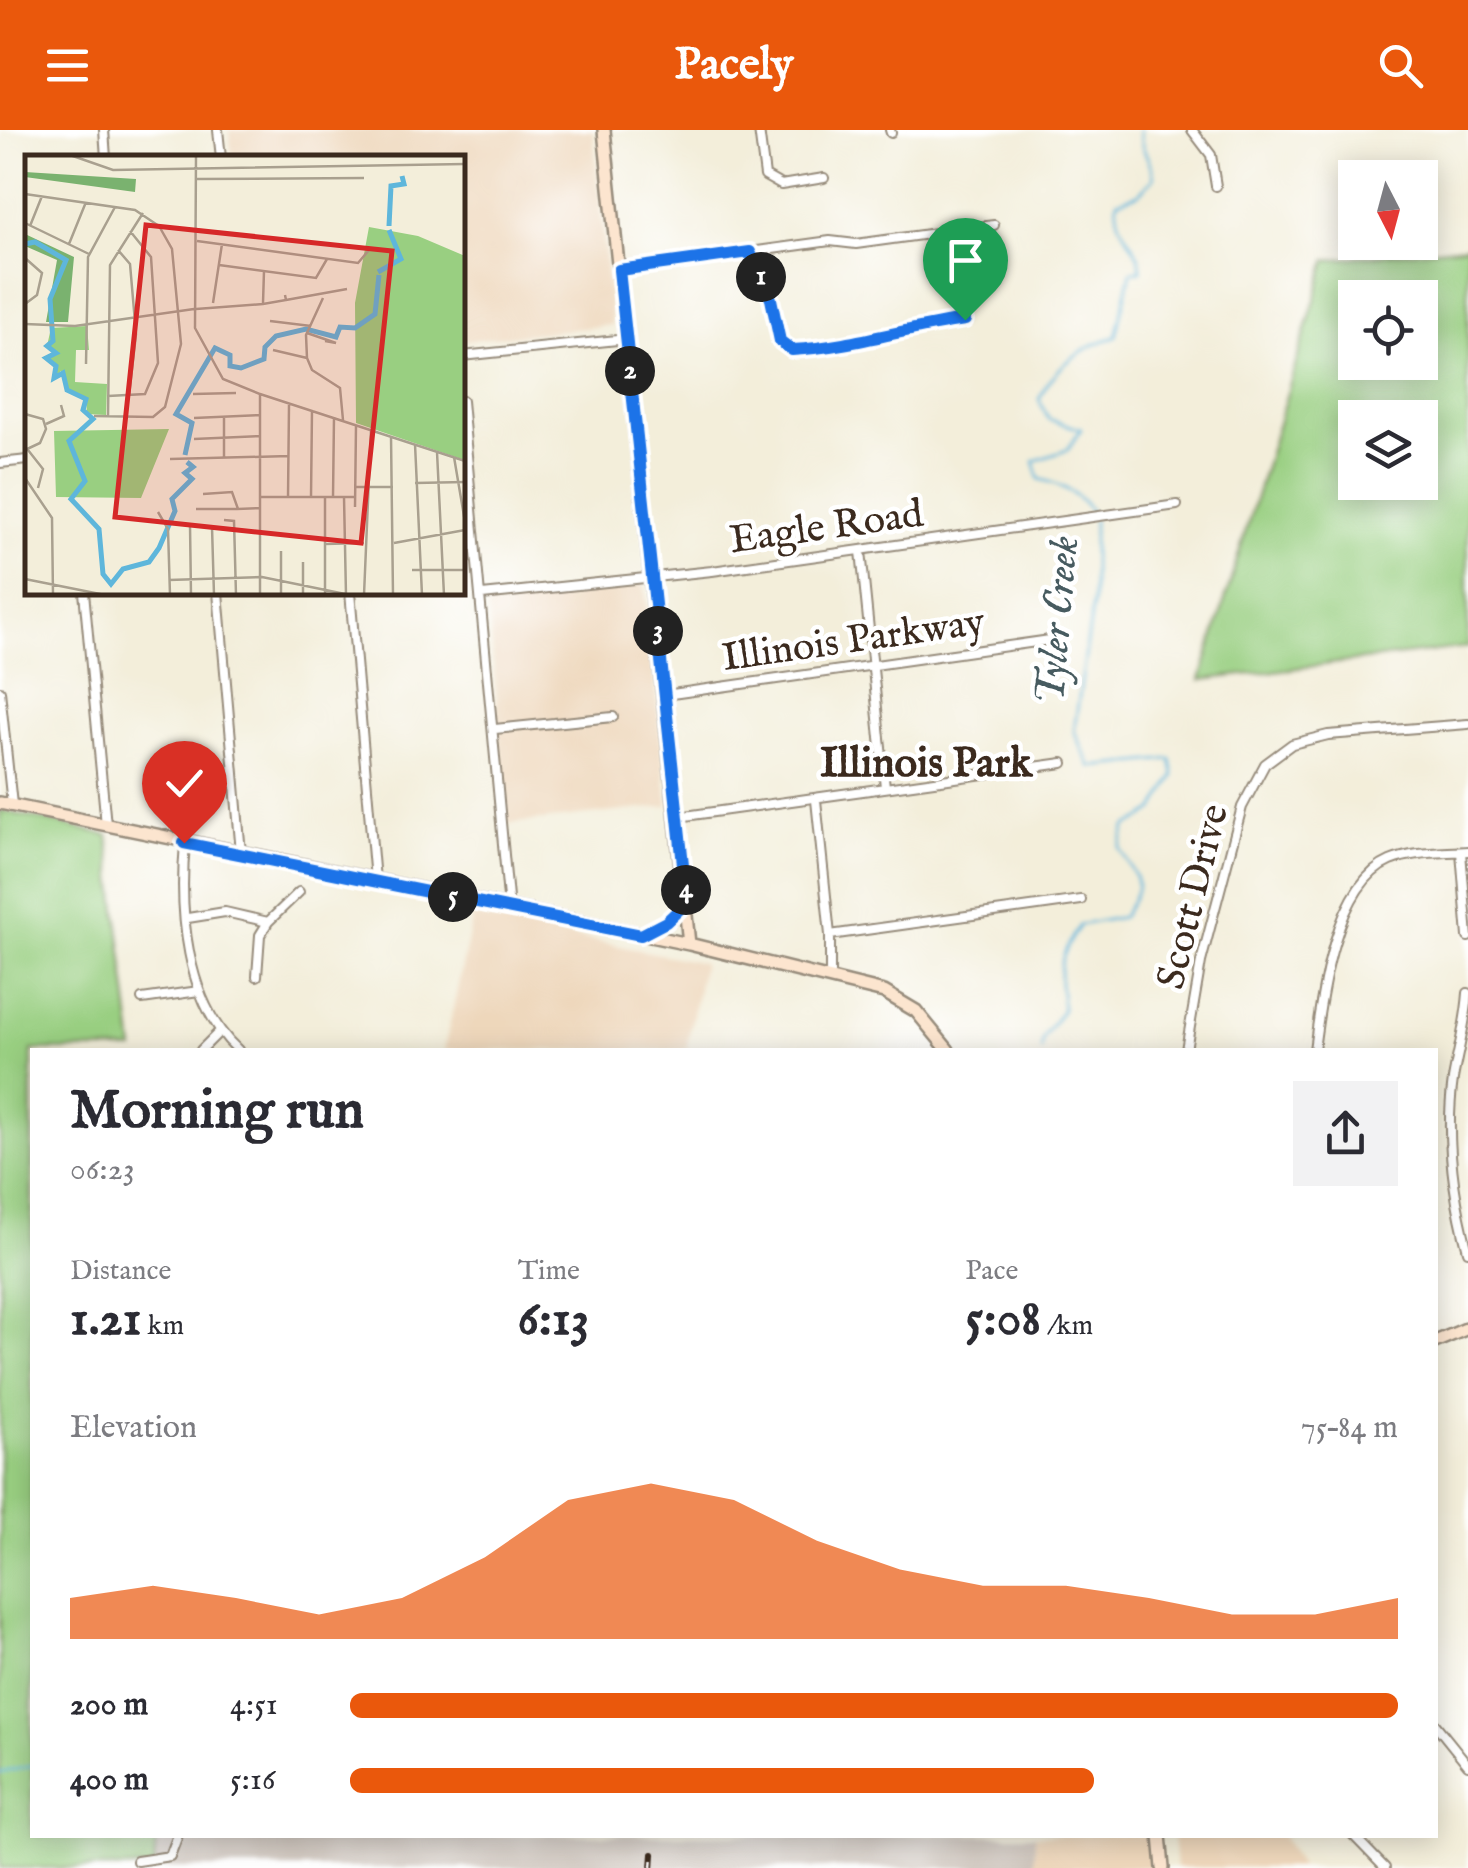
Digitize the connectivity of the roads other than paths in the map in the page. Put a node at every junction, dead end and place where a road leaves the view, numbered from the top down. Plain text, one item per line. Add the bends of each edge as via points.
1 (104, 130) edge
2 (218, 130) edge
3 (604, 130) edge
4 (759, 130) edge
5 (1192, 130) edge
6 (106, 155) edge
7 (221, 155) edge
8 (824, 178) dead end
9 (1216, 186) dead end
10 (994, 226) dead end
11 (750, 252) junction
12 (619, 270) junction
13 (965, 320) dead end
14 (627, 339) junction
15 (465, 356) edge
16 (465, 430) edge
17 (25, 460) edge
18 (0, 463) edge
19 (1178, 505) dead end
20 (861, 550) junction
21 (652, 576) junction
22 (482, 594) junction
23 (84, 595) edge
24 (218, 595) edge
25 (350, 595) edge
26 (1050, 640) dead end
27 (874, 666) junction
28 (0, 690) edge
29 (665, 694) junction
30 (613, 717) dead end
31 (1468, 724) edge
32 (494, 729) junction
33 (1063, 763) dead end
34 (885, 787) junction
35 (816, 800) junction
36 (6, 805) edge
37 (678, 818) junction
38 (106, 825) junction
39 (184, 843) junction
40 (1464, 851) edge
41 (241, 853) junction
42 (375, 880) junction
43 (299, 892) dead end
44 (1082, 900) dead end
45 (686, 903) junction
46 (510, 908) junction
47 (188, 918) junction
48 (268, 922) junction
49 (641, 935) junction
50 (830, 935) junction
51 (1468, 937) edge
52 (689, 944) junction
53 (256, 976) dead end
54 (830, 978) junction
55 (198, 991) junction
56 (1468, 994) edge
57 (142, 999) dead end
58 (220, 1031) junction
59 (202, 1048) edge
60 (236, 1048) edge
61 (946, 1048) edge
62 (1187, 1048) edge
63 (1314, 1048) edge
64 (1468, 1250) edge
65 (1468, 1328) edge
66 (1438, 1341) edge
67 (1438, 1728) edge
68 (1468, 1765) edge
69 (177, 1838) edge
70 (1160, 1838) edge
71 (1357, 1838) edge
72 (137, 1861) dead end
73 (1163, 1868) edge
74 (1385, 1868) edge

1 - 6 street
2 - 7 street
3 - 12 main road
4 - 8 street via 765,176 781,185
5 - 9 street via 1211,155
10 - 11 street
11 - 12 street
11 - 13 street via 786,348 880,340 895,330
12 - 14 main road
14 - 15 street
14 - 21 main road
16 - 22 street
17 - 18 street
19 - 20 street, Eagle Road
20 - 21 street, Eagle Road
20 - 27 street
21 - 22 street, Eagle Road
21 - 29 main road
22 - 32 street
23 - 38 street
24 - 41 street
25 - 42 street
26 - 27 street, Illinois Parkway
27 - 29 street, Illinois Parkway
27 - 34 street
28 - 36 street
29 - 37 main road
30 - 32 street
31 - 62 street, Scott Drive via 1328,735 1292,744 1268,762 1242,807 1201,962
32 - 46 street
33 - 34 street
34 - 35 street
35 - 37 street
35 - 50 street
36 - 38 main road
37 - 45 main road
38 - 39 main road
39 - 41 main road
39 - 47 street
40 - 51 street
40 - 63 street via 1396,858 1358,886 1344,912
41 - 42 main road
42 - 46 main road
43 - 48 street
44 - 50 street
45 - 49 main road
45 - 52 main road
46 - 49 main road
47 - 48 street via 225,912
47 - 55 street
48 - 53 street
49 - 52 main road
50 - 54 street
52 - 54 main road
54 - 61 main road via 905,1002
55 - 57 street
55 - 58 street
56 - 64 street via 1450,1138
58 - 59 street
58 - 60 street
65 - 66 main road
67 - 68 street
69 - 72 street via 170,1856
70 - 73 main road
71 - 74 street

